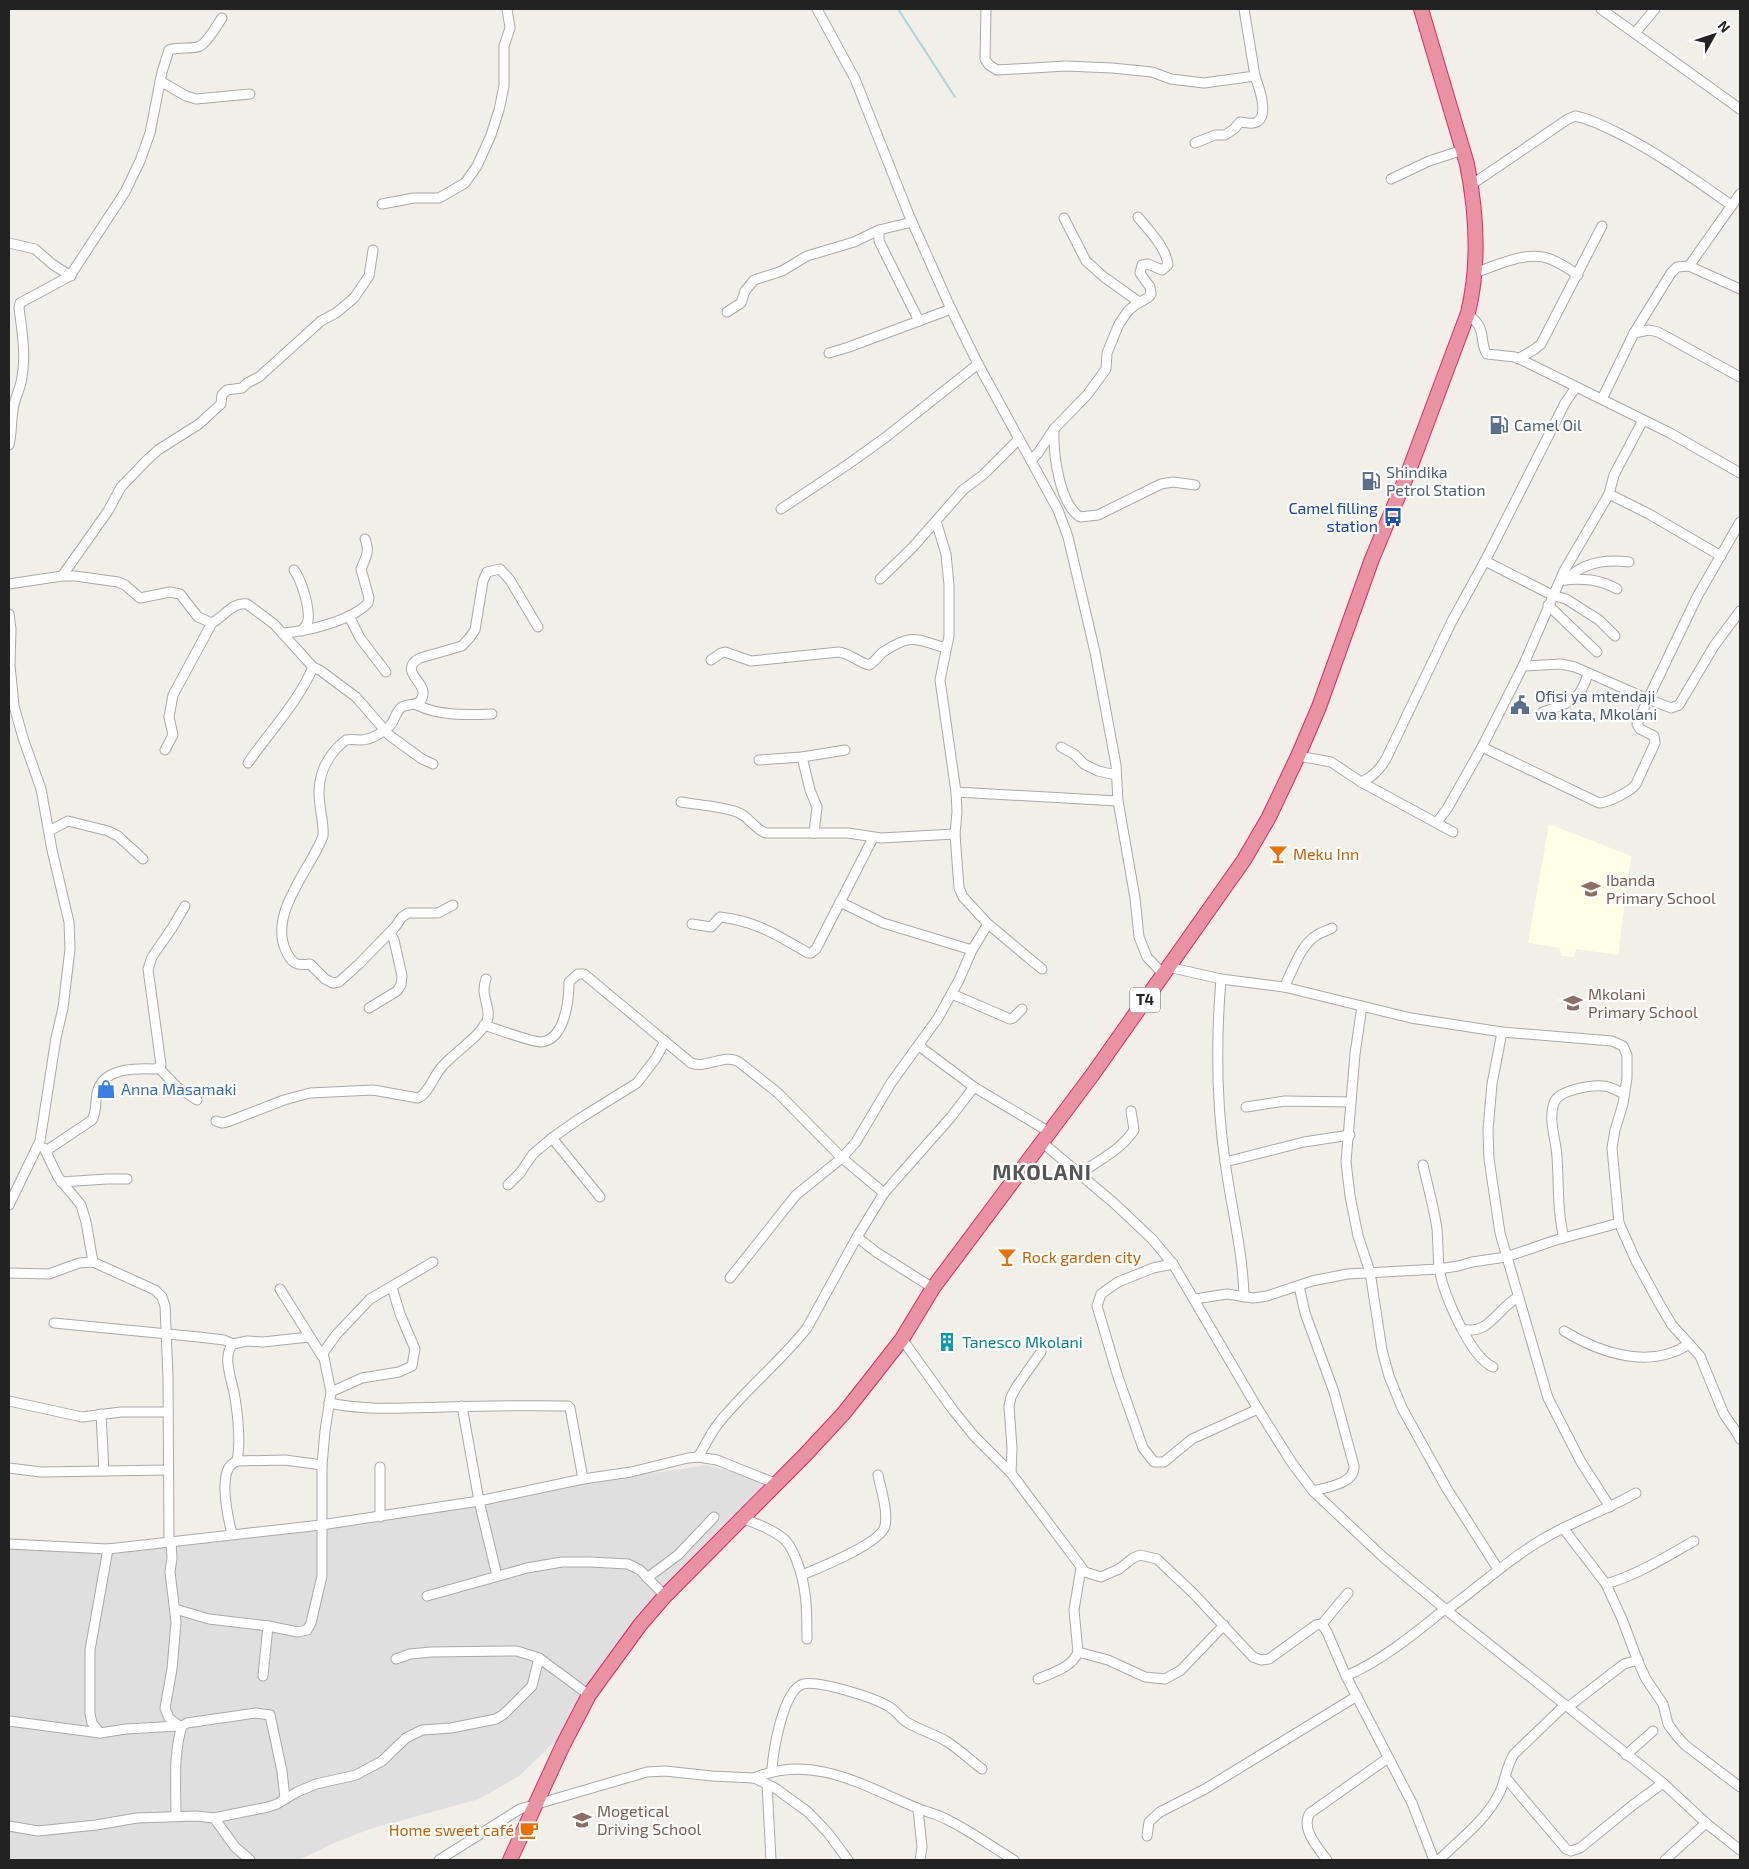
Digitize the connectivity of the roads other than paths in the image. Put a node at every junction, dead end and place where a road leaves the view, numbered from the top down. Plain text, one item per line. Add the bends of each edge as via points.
1 (507, 9) edge
2 (817, 9) edge
3 (986, 9) edge
4 (1244, 9) edge
5 (1421, 9) edge
6 (1601, 9) edge
7 (1655, 9) edge
8 (222, 18) dead end
9 (1635, 33) junction
10 (1254, 76) junction
11 (160, 81) junction
12 (250, 94) dead end
13 (1740, 109) edge
14 (1195, 143) dead end
15 (1463, 150) junction
16 (1391, 179) dead end
17 (1471, 185) junction
18 (1740, 194) edge
19 (382, 204) dead end
20 (1731, 205) junction
21 (1138, 216) dead end
22 (1064, 218) dead end
23 (912, 222) junction
24 (1602, 226) dead end
25 (879, 230) junction
26 (9, 243) edge
27 (373, 250) dead end
28 (1689, 266) junction
29 (1474, 273) junction
30 (1578, 275) junction
31 (71, 276) junction
32 (1740, 289) edge
33 (1139, 302) junction
34 (951, 309) junction
35 (727, 312) dead end
36 (1468, 313) junction
37 (918, 321) junction
38 (1634, 333) junction
39 (829, 353) dead end
40 (1518, 359) junction
41 (978, 364) junction
42 (1740, 377) edge
43 (1576, 387) junction
44 (1602, 399) junction
45 (1643, 420) junction
46 (1054, 429) junction
47 (1019, 439) junction
48 (9, 445) edge
49 (1031, 460) junction
50 (1740, 473) edge
51 (1195, 484) dead end
52 (1608, 494) junction
53 (781, 509) dead end
54 (936, 521) junction
55 (1740, 522) edge
56 (365, 539) dead end
57 (1720, 556) junction
58 (1485, 561) junction
59 (1629, 562) dead end
60 (294, 570) dead end
61 (62, 576) junction
62 (880, 579) dead end
63 (1563, 580) junction
64 (9, 584) edge
65 (1617, 589) dead end
66 (1552, 595) junction
67 (1548, 605) junction
68 (1740, 611) edge
69 (9, 614) edge
70 (349, 616) junction
71 (212, 623) junction
72 (538, 627) dead end
73 (302, 631) junction
74 (284, 633) junction
75 (1615, 636) dead end
76 (946, 648) junction
77 (1597, 652) dead end
78 (711, 660) dead end
79 (1523, 666) junction
80 (313, 667) junction
81 (386, 672) dead end
82 (1588, 674) junction
83 (1648, 699) junction
84 (417, 705) junction
85 (12, 707) edge
86 (1543, 712) dead end
87 (492, 714) dead end
88 (384, 730) junction
89 (1061, 747) dead end
90 (1482, 747) junction
91 (165, 750) dead end
92 (845, 750) dead end
93 (1298, 756) junction
94 (802, 757) junction
95 (760, 760) dead end
96 (248, 762) dead end
97 (433, 764) dead end
98 (1116, 775) junction
99 (1361, 782) junction
100 (956, 792) junction
101 (1118, 801) junction
102 (681, 802) dead end
103 (1437, 822) junction
104 (49, 830) junction
105 (1453, 832) dead end
106 (814, 833) junction
107 (955, 834) junction
108 (873, 838) junction
109 (143, 859) dead end
110 (840, 902) junction
111 (453, 905) dead end
112 (185, 906) dead end
113 (692, 924) dead end
114 (988, 924) junction
115 (1332, 928) dead end
116 (390, 932) junction
117 (972, 950) junction
118 (1042, 969) dead end
119 (1166, 971) junction
120 (1221, 978) junction
121 (486, 979) dead end
122 (1284, 987) junction
123 (952, 994) junction
124 (1362, 1006) junction
125 (369, 1008) dead end
126 (1022, 1009) dead end
127 (484, 1025) junction
128 (1502, 1032) junction
129 (665, 1041) junction
130 (919, 1046) junction
131 (159, 1068) junction
132 (974, 1087) junction
133 (1624, 1094) junction
134 (197, 1100) dead end
135 (1351, 1102) junction
136 (1246, 1107) dead end
137 (1131, 1111) dead end
138 (216, 1121) dead end
139 (1350, 1135) junction
140 (552, 1138) junction
141 (1046, 1138) junction
142 (40, 1141) junction
143 (46, 1151) junction
144 (842, 1158) junction
145 (1225, 1162) junction
146 (1423, 1165) dead end
147 (1080, 1174) junction
148 (127, 1179) dead end
149 (61, 1182) junction
150 (508, 1185) dead end
151 (884, 1193) junction
152 (600, 1197) dead end
153 (9, 1205) edge
154 (1619, 1223) junction
155 (857, 1237) junction
156 (1564, 1238) junction
157 (1506, 1257) junction
158 (93, 1262) junction
159 (433, 1262) dead end
160 (1173, 1264) junction
161 (1439, 1268) junction
162 (1370, 1272) junction
163 (9, 1273) edge
164 (730, 1278) dead end
165 (1299, 1286) junction
166 (392, 1287) junction
167 (933, 1288) junction
168 (280, 1289) dead end
169 (1244, 1297) junction
170 (1518, 1297) junction
171 (1195, 1300) junction
172 (54, 1323) dead end
173 (1463, 1329) junction
174 (1564, 1331) dead end
175 (166, 1335) junction
176 (309, 1337) junction
177 (902, 1339) junction
178 (233, 1344) junction
179 (1689, 1344) junction
180 (1041, 1352) dead end
181 (322, 1356) junction
182 (1493, 1367) dead end
183 (331, 1392) junction
184 (9, 1401) edge
185 (329, 1403) junction
186 (462, 1406) junction
187 (1258, 1409) junction
188 (168, 1412) junction
189 (101, 1414) junction
190 (1740, 1440) edge
191 (698, 1457) junction
192 (237, 1461) junction
193 (322, 1465) junction
194 (380, 1467) dead end
195 (9, 1468) edge
196 (168, 1470) junction
197 (104, 1471) junction
198 (1010, 1473) junction
199 (878, 1475) dead end
200 (582, 1479) junction
201 (777, 1484) junction
202 (1313, 1491) junction
203 (1636, 1493) dead end
204 (479, 1501) junction
205 (1610, 1507) junction
206 (380, 1517) junction
207 (714, 1517) dead end
208 (742, 1518) junction
209 (321, 1525) junction
210 (1563, 1528) junction
211 (232, 1534) junction
212 (170, 1541) junction
213 (1694, 1541) dead end
214 (9, 1544) edge
215 (108, 1549) junction
216 (1081, 1568) junction
217 (1498, 1569) junction
218 (802, 1575) junction
219 (497, 1576) junction
220 (647, 1578) junction
221 (1606, 1584) junction
222 (1348, 1593) dead end
223 (427, 1596) dead end
224 (665, 1596) junction
225 (175, 1609) junction
226 (1446, 1610) junction
227 (1322, 1624) junction
228 (1224, 1625) junction
229 (268, 1626) junction
230 (806, 1639) dead end
231 (1078, 1652) junction
232 (539, 1658) junction
233 (396, 1659) dead end
234 (1638, 1660) junction
235 (263, 1676) dead end
236 (1346, 1676) junction
237 (1038, 1679) dead end
238 (589, 1695) junction
239 (1357, 1696) junction
240 (1566, 1706) junction
241 (9, 1721) edge
242 (180, 1726) junction
243 (1653, 1731) dead end
244 (100, 1733) junction
245 (1626, 1755) junction
246 (1388, 1758) junction
247 (982, 1769) dead end
248 (772, 1772) junction
249 (1505, 1777) junction
250 (754, 1778) junction
251 (1663, 1783) junction
252 (767, 1784) junction
253 (1740, 1787) edge
254 (286, 1799) junction
255 (534, 1805) junction
256 (918, 1809) junction
257 (176, 1816) junction
258 (214, 1818) junction
259 (1706, 1823) junction
260 (9, 1826) edge
261 (1147, 1836) dead end
262 (1740, 1850) edge
263 (250, 1860) edge
264 (439, 1860) edge
265 (510, 1860) edge
266 (771, 1860) edge
267 (848, 1860) edge
268 (920, 1860) edge
269 (1014, 1860) edge
270 (1327, 1860) edge
271 (1434, 1860) edge
272 (1439, 1860) edge
273 (1665, 1860) edge

1 - 19 street via 510,28 504,46 504,86 491,135 474,171 465,183 439,198 414,198
2 - 23 street via 855,78
3 - 10 street via 985,59 997,70 1066,66 1112,68 1204,83
4 - 10 street
5 - 15 highway, T4
6 - 9 street
7 - 9 street
8 - 11 street via 200,46 169,50
9 - 13 street
10 - 14 street via 1262,104 1259,120 1253,124 1240,122 1225,135 1214,135
11 - 12 street via 196,99
11 - 31 street via 150,133 140,161 125,192
15 - 16 street
15 - 17 highway, T4
17 - 20 street via 1575,116 1600,124 1643,146
17 - 29 highway, T4 via 1477,241
18 - 20 street
20 - 28 street
21 - 33 street via 1168,263 1162,270 1142,265 1140,273 1151,291 1149,297
22 - 33 street via 1086,261
23 - 25 street
23 - 34 street
24 - 30 street
25 - 35 street via 854,242 807,256 782,271 754,280 741,303
25 - 37 street via 879,241
26 - 31 street via 35,249
27 - 61 street via 369,276 354,298 316,326 259,377 242,388 227,390 222,395 221,404 199,424 146,461 121,487
28 - 32 street
28 - 38 street via 1678,267 1671,273
29 - 30 street via 1521,258 1535,257 1548,258
29 - 36 highway, T4
30 - 40 street via 1541,344
31 - 48 street via 20,303 18,308 24,364
33 - 46 street via 1131,307 1119,324 1107,353 1106,369 1087,395
34 - 37 street
34 - 41 street
36 - 40 street via 1478,324 1487,354
36 - 93 highway, T4
37 - 39 street
38 - 42 street via 1658,332
38 - 44 street
40 - 43 street
41 - 47 street
41 - 53 street via 886,437
43 - 44 street
43 - 58 street
44 - 45 street
45 - 50 street
45 - 52 street
46 - 49 street
46 - 51 street via 1060,480 1072,510 1080,517 1098,515 1161,484
47 - 49 street
47 - 54 street via 963,490
49 - 98 street via 1058,510 1068,537 1095,652
52 - 57 street
52 - 63 street
54 - 62 street
54 - 76 street via 946,554 949,585
55 - 57 street
56 - 70 street via 368,554 361,573 369,601
57 - 83 street
58 - 66 street
58 - 99 street via 1452,621 1386,759 1376,773
59 - 63 street via 1591,563
60 - 73 street via 300,578 308,616
61 - 64 street
61 - 71 street via 118,582 143,598 160,593 180,594 198,617
63 - 65 street via 1596,580
63 - 66 street
66 - 67 street
66 - 75 street via 1566,599 1585,611
67 - 77 street
67 - 79 street
68 - 83 street via 1714,646 1679,705 1672,708
69 - 85 street
70 - 73 street
70 - 81 street via 360,638
71 - 74 street via 234,606 247,604
71 - 91 street via 173,695 170,717 173,735
72 - 84 street via 500,569 488,572 483,581 475,630 470,637 462,646 414,662 413,676 423,691
73 - 74 street
74 - 80 street
76 - 78 street via 906,639 869,665 839,652 751,661 725,652
76 - 100 street via 940,680
79 - 82 street via 1561,664
79 - 90 street
80 - 88 street via 356,697
80 - 96 street via 295,701
82 - 83 street
82 - 86 street via 1577,698
83 - 90 street via 1637,724 1654,736 1655,743 1634,788 1608,802 1589,799
84 - 87 street via 448,713
84 - 88 street via 398,710 393,722
85 - 104 street via 41,789
88 - 97 street
88 - 116 street via 368,739 346,740 323,766 318,785 323,836 286,905 283,939 293,961 303,966 310,964 333,983 339,982
89 - 98 street via 1084,764
90 - 103 street via 1448,809
92 - 94 street
93 - 99 street via 1331,762
93 - 119 highway, T4 via 1244,860
94 - 95 street
94 - 106 street via 818,807
98 - 101 street
99 - 103 street
100 - 101 street
100 - 107 street
101 - 119 street via 1139,937 1147,958
102 - 106 street via 737,812 764,832
103 - 105 street
104 - 109 street via 68,821 108,831
104 - 142 street via 69,922 70,949
106 - 108 street
107 - 108 street
107 - 114 street via 959,888 963,897
108 - 110 street
110 - 113 street via 811,953 746,921 720,917 711,926
110 - 117 street via 883,923
111 - 116 street via 438,912 408,913
112 - 131 street via 152,957 148,969 160,1050
114 - 117 street
114 - 118 street
115 - 122 street via 1311,940
116 - 125 street via 402,976 401,985 397,991
117 - 123 street
119 - 120 street
119 - 141 highway, T4
120 - 122 street
120 - 145 street via 1217,1072
121 - 127 street via 484,990 489,1015
122 - 124 street
123 - 126 street via 1010,1019
123 - 130 street
124 - 128 street via 1411,1018
124 - 135 street
127 - 129 street via 535,1041 547,1041 564,1020 568,982 578,974 584,974
127 - 138 street via 441,1068 418,1098 372,1090 310,1093 227,1122
128 - 133 street via 1620,1043 1626,1055
128 - 157 street via 1492,1084 1488,1130 1500,1233
129 - 140 street via 637,1083
129 - 144 street via 690,1063 699,1066 728,1059 739,1062 778,1093
130 - 132 street
130 - 144 street via 891,1082 856,1142
131 - 134 street via 177,1087
131 - 143 street via 116,1072 103,1080 92,1120
132 - 141 street
132 - 151 street
133 - 154 street via 1612,1148
133 - 156 street via 1602,1086 1563,1093 1554,1102 1552,1119 1558,1156 1559,1218
135 - 136 street via 1285,1101
135 - 139 street
137 - 147 street via 1134,1130 1129,1138
139 - 145 street via 1304,1142
139 - 162 street via 1346,1162 1350,1196
140 - 150 street via 533,1154
140 - 152 street
141 - 147 street
141 - 167 highway, T4
142 - 143 street
142 - 153 street
143 - 149 street
144 - 151 street
144 - 164 street via 796,1195
145 - 169 street
146 - 161 street via 1436,1228
147 - 160 street via 1152,1239
148 - 149 street
149 - 158 street via 80,1205
151 - 155 street
154 - 156 street
154 - 179 street via 1658,1304
155 - 167 street
155 - 191 street via 806,1328 716,1426
156 - 157 street
157 - 161 street
157 - 170 street
158 - 163 street via 50,1274
158 - 175 street via 155,1290 165,1306
159 - 166 street
160 - 171 street
160 - 187 street via 1118,1282 1101,1294 1097,1306 1142,1448 1154,1462 1164,1462 1192,1439
161 - 162 street
161 - 173 street via 1446,1296
162 - 165 street
162 - 217 street via 1382,1350 1402,1408 1443,1482
165 - 169 street via 1267,1296
165 - 202 street via 1354,1466 1348,1480
166 - 181 street via 370,1299
166 - 183 street via 415,1349 412,1366 399,1372 362,1378
167 - 177 highway, T4
168 - 176 street
169 - 171 street via 1227,1294
170 - 173 street via 1483,1328
170 - 205 street via 1548,1398 1581,1462
171 - 187 street
172 - 175 street
173 - 182 street via 1482,1359
174 - 179 street via 1585,1343 1634,1357 1678,1352
175 - 178 street via 218,1339
175 - 188 street
176 - 178 street
176 - 181 street
177 - 198 street via 970,1430
177 - 201 highway, T4 via 844,1413
178 - 192 street via 228,1360 235,1398 239,1445
179 - 190 street via 1700,1356 1723,1412
180 - 198 street via 1010,1402
181 - 183 street
183 - 185 street
184 - 189 street via 65,1415
185 - 186 street via 378,1409
185 - 193 street
186 - 200 street via 568,1406
186 - 204 street
187 - 202 street
188 - 189 street
188 - 196 street
189 - 197 street
191 - 200 street
191 - 201 street via 717,1460
192 - 193 street via 284,1460
192 - 211 street via 230,1466 226,1476
193 - 209 street
194 - 206 street
195 - 197 street via 41,1472
196 - 197 street
196 - 212 street
198 - 216 street
199 - 218 street via 885,1526 881,1532 851,1553
200 - 204 street
201 - 208 highway, T4
202 - 226 street via 1383,1557
203 - 205 street
204 - 206 street
204 - 219 street
205 - 210 street
206 - 209 street
207 - 220 street via 678,1555
208 - 218 street via 764,1526 785,1540
208 - 224 highway, T4
209 - 211 street
209 - 229 street via 322,1576 309,1628 302,1632
210 - 217 street
210 - 221 street
211 - 212 street
212 - 215 street
212 - 225 street
213 - 221 street via 1620,1580
214 - 215 street
215 - 244 street via 90,1650 90,1714
216 - 228 street via 1101,1577 1140,1555 1157,1559
216 - 231 street via 1074,1610
217 - 226 street
218 - 230 street via 806,1593
219 - 220 street via 549,1563 590,1562 628,1564
219 - 223 street
220 - 224 street
221 - 234 street
222 - 227 street
224 - 238 highway, T4
225 - 229 street via 210,1619
225 - 242 street via 174,1644 165,1708 169,1718
226 - 236 street via 1401,1644
226 - 240 street
227 - 228 street via 1316,1625 1270,1659 1261,1660 1253,1657
227 - 236 street
228 - 231 street via 1181,1670 1165,1678 1145,1677 1108,1660
229 - 235 street
231 - 237 street via 1067,1666
232 - 233 street via 517,1651 431,1652
232 - 238 street
232 - 254 street via 532,1686 496,1719 422,1730 406,1738 382,1761 356,1775 316,1784
234 - 240 street via 1624,1664
234 - 253 street via 1676,1735
236 - 239 street
238 - 255 highway, T4
239 - 246 street
239 - 261 street via 1205,1789 1160,1812 1149,1822
240 - 245 street
240 - 249 street via 1514,1754
241 - 244 street
242 - 244 street
242 - 254 street via 256,1713 270,1714
242 - 257 street
243 - 245 street
245 - 251 street
246 - 270 street via 1306,1818 1308,1830
246 - 271 street via 1412,1803
247 - 248 street via 945,1740 909,1724 880,1702 831,1686 803,1684 796,1688 779,1725
248 - 250 street
248 - 256 street via 793,1768 833,1773
249 - 251 street via 1556,1839 1571,1851 1580,1848
249 - 272 street via 1481,1821
250 - 252 street
250 - 255 street via 647,1772
251 - 259 street
252 - 266 street
252 - 267 street via 815,1818
254 - 258 street via 268,1807
255 - 264 street via 520,1809
255 - 265 highway, T4
256 - 268 street via 922,1847
256 - 269 street via 945,1818
257 - 258 street
257 - 260 street via 38,1831
258 - 263 street via 235,1847
259 - 262 street
259 - 273 street

